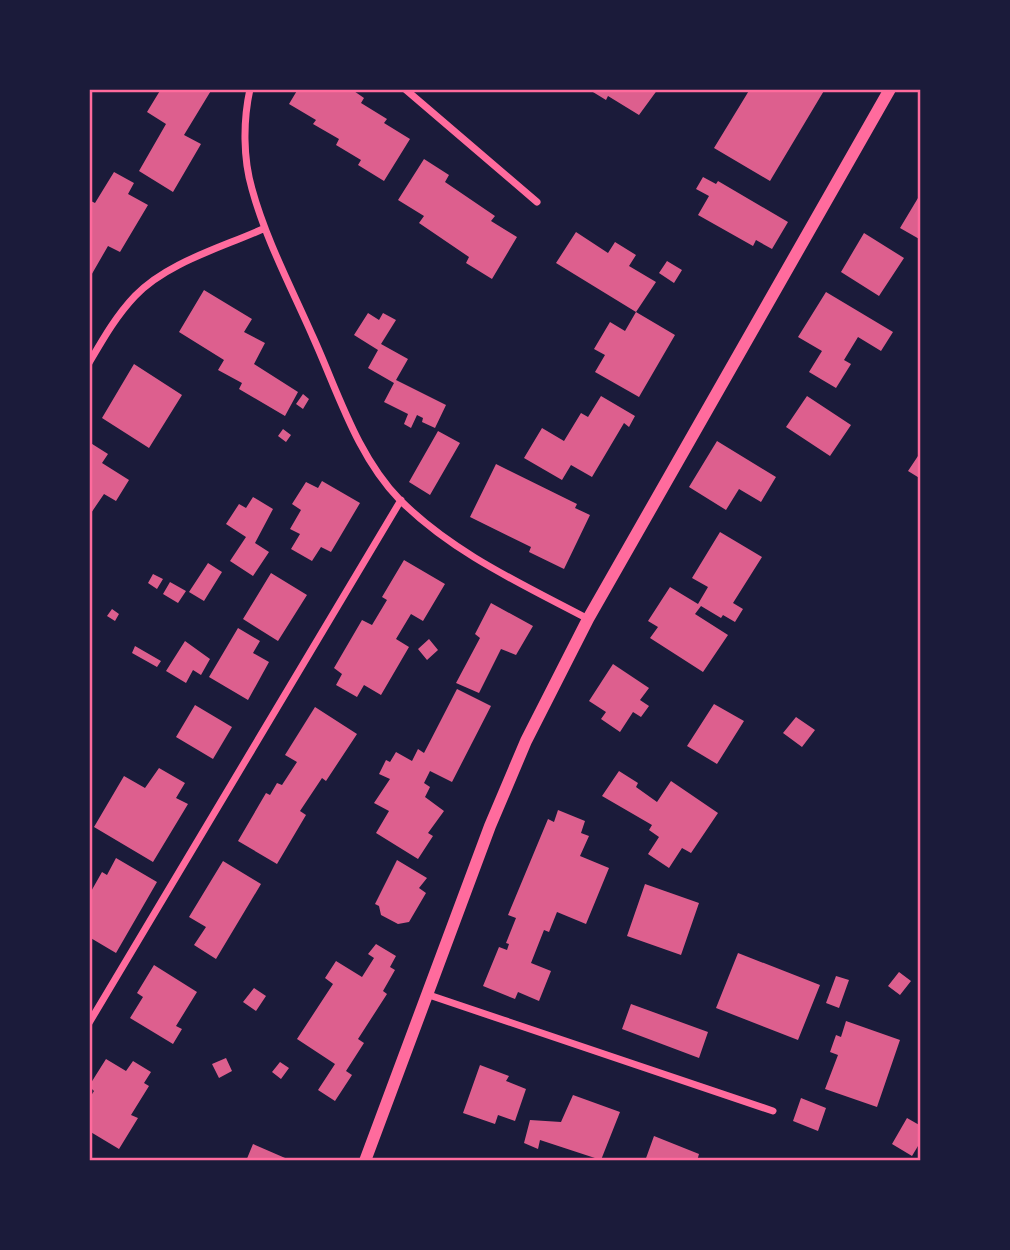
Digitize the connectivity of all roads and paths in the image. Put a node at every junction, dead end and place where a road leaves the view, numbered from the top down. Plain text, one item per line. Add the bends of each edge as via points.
1 (250, 89) edge
2 (405, 89) edge
3 (890, 89) edge
4 (537, 202) dead end
5 (265, 229) junction
6 (89, 363) edge
7 (401, 500) junction
8 (588, 619) junction
9 (429, 995) junction
10 (89, 1023) edge
11 (773, 1111) dead end
12 (365, 1161) edge

1 - 5 street via 247,164
2 - 4 street
3 - 8 street
5 - 6 street via 171,270 137,293
5 - 7 street via 365,451 380,478
7 - 8 street via 436,533 467,553
7 - 10 street
8 - 9 street via 490,826
9 - 11 street
9 - 12 street

